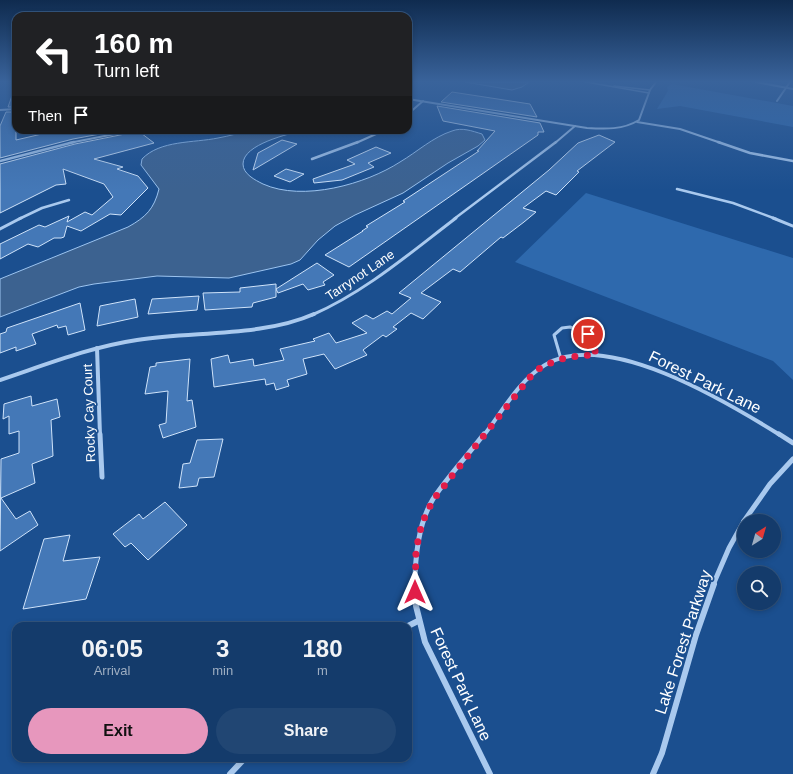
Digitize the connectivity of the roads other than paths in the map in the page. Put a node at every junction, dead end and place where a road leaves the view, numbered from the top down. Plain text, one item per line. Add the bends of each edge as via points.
1 (527, 118) edge
2 (639, 118) edge
3 (637, 122) junction
4 (575, 126) junction
5 (116, 134) edge
6 (376, 134) edge
7 (312, 159) dead end
8 (0, 161) edge
9 (793, 161) edge
10 (677, 189) dead end
11 (69, 200) dead end
12 (793, 226) edge
13 (0, 229) edge
14 (97, 348) junction
15 (596, 355) junction
16 (561, 359) junction
17 (0, 380) edge
18 (793, 443) edge
19 (793, 459) edge
20 (102, 478) dead end
21 (749, 514) edge
22 (737, 534) edge
23 (418, 621) junction
24 (412, 624) edge
25 (241, 762) edge
26 (230, 774) edge
27 (490, 774) edge
28 (653, 774) edge

1 - 4 street
2 - 3 street
3 - 4 street via 609,128
3 - 9 street via 680,129 741,151
4 - 14 street, Tarrynot Lane via 366,286 325,310 303,319 266,328 166,336
5 - 8 street
6 - 7 street
10 - 12 street via 733,203
11 - 13 street via 42,208
14 - 17 street, Tarrynot Lane
14 - 20 street, Rocky Cay Court
15 - 16 street, Forest Park Lane
15 - 16 lane via 592,338 570,327 562,328 554,335
15 - 18 street, Forest Park Lane via 626,359 656,370 731,407
16 - 23 street, Forest Park Lane via 540,368 527,379 433,500 422,523 416,550 414,582
19 - 21 street, Lake Forest Parkway via 770,484
22 - 28 street, Lake Forest Parkway via 709,593 662,753
23 - 24 street
23 - 27 street, Forest Park Lane via 434,662
25 - 26 street

